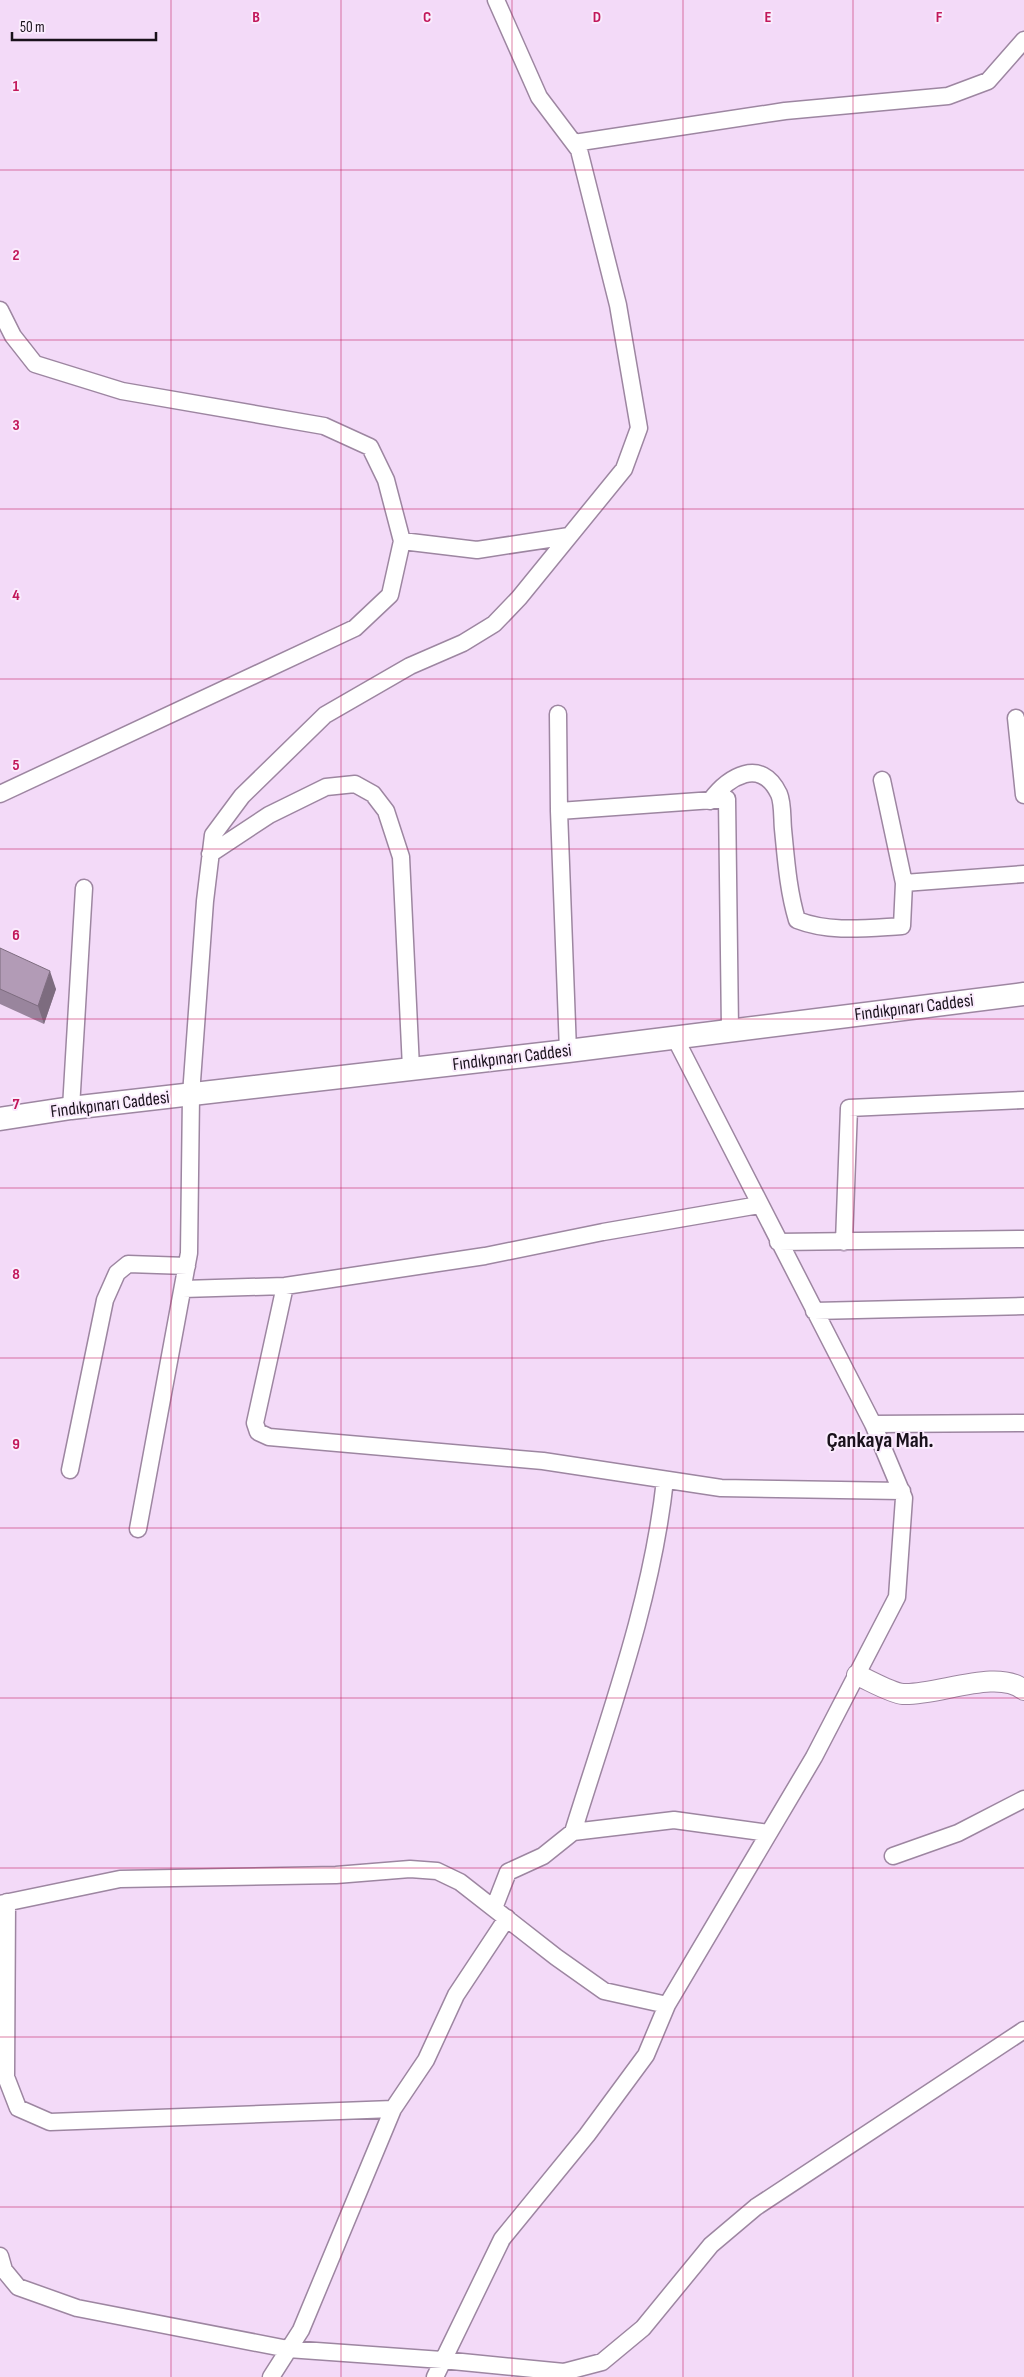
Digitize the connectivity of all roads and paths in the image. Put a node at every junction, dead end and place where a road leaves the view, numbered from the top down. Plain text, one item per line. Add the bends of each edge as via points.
1 (496, 0) edge
2 (1024, 40) edge
3 (574, 143) junction
4 (0, 310) edge
5 (569, 536) junction
6 (402, 541) junction
7 (558, 714) dead end
8 (1016, 718) dead end
9 (882, 780) dead end
10 (0, 794) edge
11 (1024, 795) edge
12 (710, 802) junction
13 (559, 811) junction
14 (210, 854) junction
15 (1024, 874) edge
16 (904, 882) junction
17 (84, 888) dead end
18 (1024, 994) edge
19 (730, 1029) junction
20 (674, 1036) junction
21 (568, 1051) junction
22 (411, 1068) junction
23 (191, 1095) junction
24 (1024, 1100) edge
25 (71, 1108) junction
26 (0, 1119) edge
27 (759, 1205) junction
28 (1024, 1239) edge
29 (778, 1242) junction
30 (844, 1242) junction
31 (187, 1266) junction
32 (285, 1286) junction
33 (183, 1289) junction
34 (1024, 1306) edge
35 (814, 1311) junction
36 (1024, 1423) edge
37 (873, 1424) junction
38 (70, 1470) dead end
39 (665, 1480) junction
40 (902, 1491) junction
41 (138, 1529) dead end
42 (856, 1674) junction
43 (1024, 1690) edge
44 (1024, 1799) edge
45 (573, 1832) junction
46 (769, 1833) junction
47 (893, 1856) dead end
48 (4, 1903) edge
49 (500, 1913) junction
50 (666, 2005) junction
51 (1024, 2030) edge
52 (393, 2109) junction
53 (0, 2256) edge
54 (288, 2349) junction
55 (442, 2360) junction
56 (271, 2377) edge
57 (435, 2377) edge

1 - 3 street via 539,97
2 - 3 street via 988,81 948,96 785,111
3 - 5 street via 579,150 618,305 639,428 624,468
4 - 6 street via 13,336 35,364 122,391 324,426 370,447 386,480
5 - 6 street via 477,550
5 - 14 street via 494,624 464,643 410,666 325,714 242,796 213,835
6 - 10 street via 390,595 354,628
7 - 13 street
8 - 11 street
9 - 16 street
12 - 13 street
12 - 16 street via 721,786 743,773 764,777 779,795 790,898 797,920 844,929 902,926
12 - 19 street via 727,799
13 - 21 street
14 - 22 street via 269,815 326,787 355,784 373,794 386,811 401,857
14 - 23 street
15 - 16 street
17 - 25 street
18 - 19 main road, Fındıkpınarı Caddesi
19 - 20 main road, Fındıkpınarı Caddesi
20 - 21 main road, Fındıkpınarı Caddesi
20 - 27 street
21 - 22 main road, Fındıkpınarı Caddesi
22 - 23 main road, Fındıkpınarı Caddesi
23 - 25 main road, Fındıkpınarı Caddesi
23 - 31 street
24 - 30 street via 849,1108
25 - 26 main road, Fındıkpınarı Caddesi
27 - 29 street
27 - 32 street via 485,1256
28 - 30 street
29 - 30 street
29 - 35 street
31 - 33 street
31 - 38 street via 128,1264 117,1273 105,1300
32 - 33 street
32 - 39 street via 255,1423 258,1432 270,1437 543,1461
33 - 41 street
34 - 35 street
35 - 37 street
36 - 37 street
37 - 40 street
39 - 40 street via 721,1488
39 - 45 street via 646,1597
40 - 42 street via 902,1540 896,1597
42 - 43 street via 902,1694 933,1692 977,1682 1015,1683
42 - 46 street via 814,1757
44 - 47 street via 958,1833
45 - 46 street via 674,1820
45 - 49 street via 543,1856 508,1872
46 - 50 street
48 - 49 street via 120,1879 336,1875 410,1869 437,1871 460,1882
48 - 52 street via 6,2076 18,2108 50,2122
49 - 50 street via 604,1991
49 - 52 street via 426,2060
50 - 55 street via 646,2055 587,2135 502,2239
51 - 55 street via 756,2206 711,2245 643,2328 602,2362 564,2372
52 - 54 street via 301,2330
53 - 54 street via 4,2270 18,2287 77,2308
54 - 55 street
54 - 56 street
55 - 57 street

